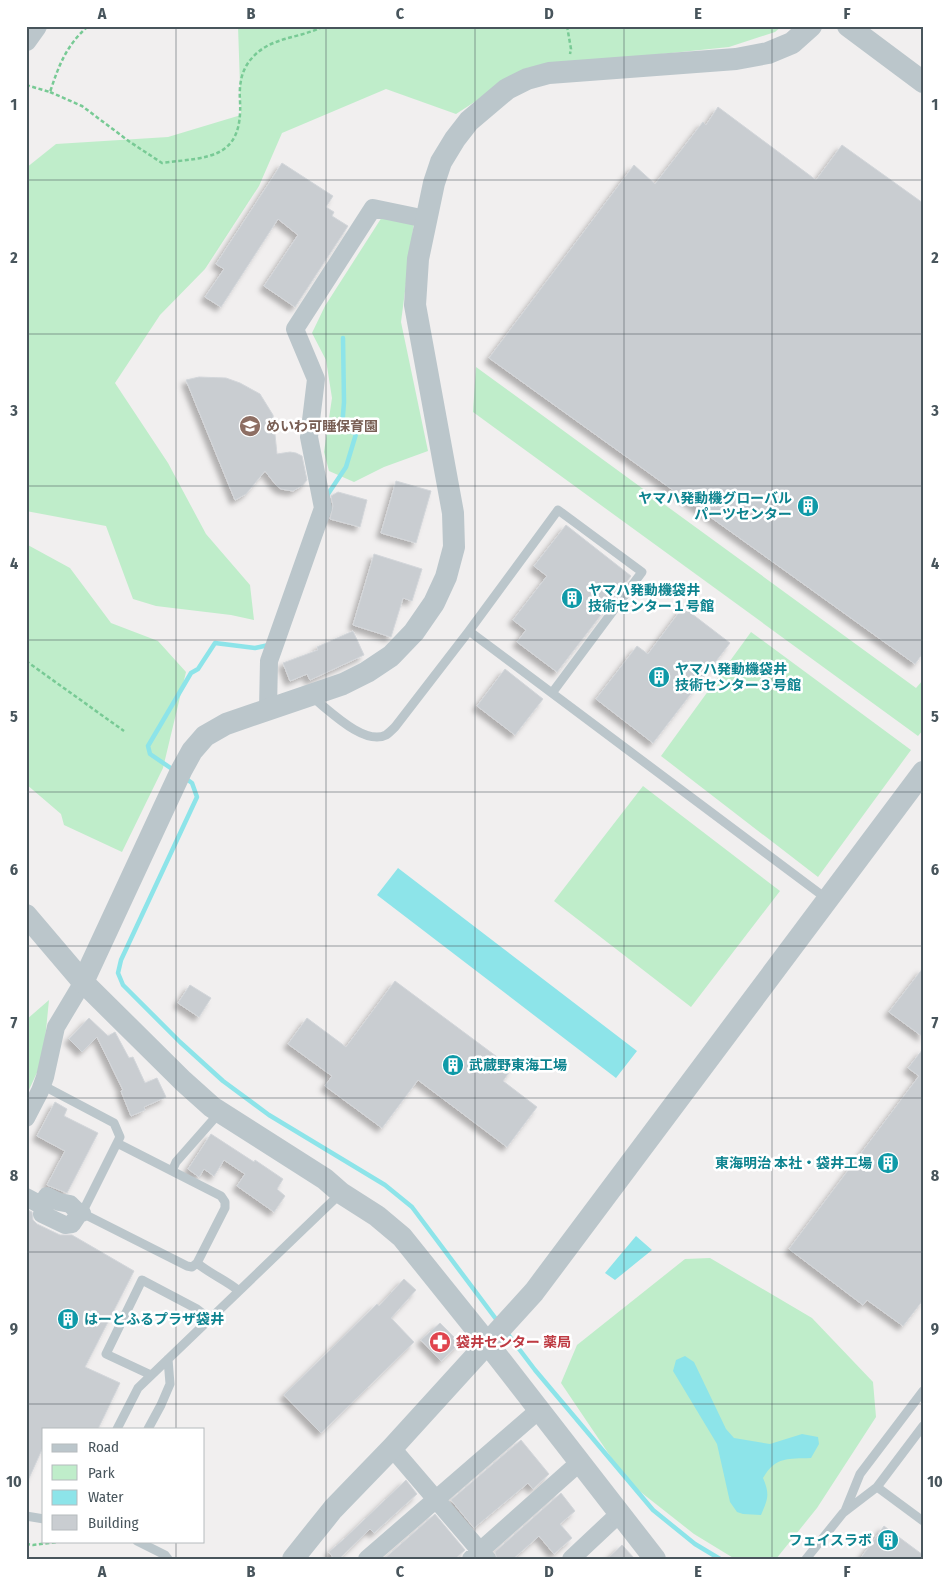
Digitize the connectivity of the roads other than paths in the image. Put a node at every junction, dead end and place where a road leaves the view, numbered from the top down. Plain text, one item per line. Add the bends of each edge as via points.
1 (36, 26) edge
2 (811, 26) edge
3 (848, 26) edge
4 (26, 40) edge
5 (923, 82) edge
6 (426, 219) junction
7 (469, 631) junction
8 (552, 693) junction
9 (309, 695) junction
10 (268, 709) junction
11 (923, 772) edge
12 (827, 899) junction
13 (26, 915) edge
14 (83, 982) junction
15 (42, 1085) junction
16 (220, 1112) junction
17 (26, 1118) edge
18 (117, 1143) junction
19 (172, 1171) junction
20 (341, 1193) junction
21 (34, 1201) edge
22 (81, 1212) junction
23 (198, 1263) junction
24 (239, 1291) junction
25 (210, 1319) junction
26 (488, 1344) junction
27 (168, 1359) junction
28 (150, 1375) junction
29 (923, 1391) edge
30 (539, 1410) junction
31 (923, 1426) edge
32 (118, 1428) edge
33 (149, 1428) edge
34 (392, 1448) junction
35 (580, 1462) junction
36 (877, 1487) junction
37 (435, 1500) junction
38 (620, 1513) junction
39 (843, 1513) junction
40 (26, 1516) edge
41 (42, 1519) edge
42 (923, 1521) edge
43 (139, 1542) edge
44 (479, 1556) edge
45 (168, 1559) edge
46 (293, 1559) edge
47 (367, 1559) edge
48 (571, 1559) edge
49 (655, 1559) edge
50 (806, 1559) edge

1 - 4 street
2 - 6 street via 792,43 760,55 549,73 507,89 469,121 455,139 441,162
3 - 5 street
6 - 9 street via 418,259 415,305 453,513 454,547 434,604 392,656 343,684
6 - 10 street via 373,208 295,329 316,379 309,437 323,508 269,661
7 - 8 lane
7 - 8 lane via 558,510 642,572
7 - 9 lane via 386,735 367,736 354,730
8 - 12 lane
9 - 10 street
10 - 14 street via 226,724 206,736 192,751
11 - 12 street
12 - 26 street via 534,1292
13 - 14 street
14 - 15 street via 56,1027
14 - 16 street via 183,1081
15 - 17 street
15 - 18 lane via 114,1123 120,1137
16 - 19 lane via 176,1162
16 - 20 street via 325,1179
18 - 19 lane
18 - 22 lane
19 - 23 lane via 221,1196 225,1202
20 - 24 lane
20 - 26 street via 402,1237
21 - 22 street via 45,1207 42,1214 65,1225 72,1224
22 - 23 lane via 187,1266
23 - 24 lane
24 - 25 lane
25 - 27 lane
25 - 28 lane via 142,1280 106,1354
26 - 30 street
26 - 34 street
27 - 28 lane
27 - 33 lane via 170,1384
28 - 32 lane via 138,1388
29 - 39 lane via 860,1474
30 - 35 street
30 - 37 street
31 - 36 lane
34 - 37 street
34 - 46 street via 333,1510
35 - 38 street
35 - 44 street
36 - 39 lane
36 - 42 lane
37 - 44 street
37 - 47 street
38 - 48 street
38 - 49 street
39 - 50 lane
40 - 41 lane
43 - 45 lane

